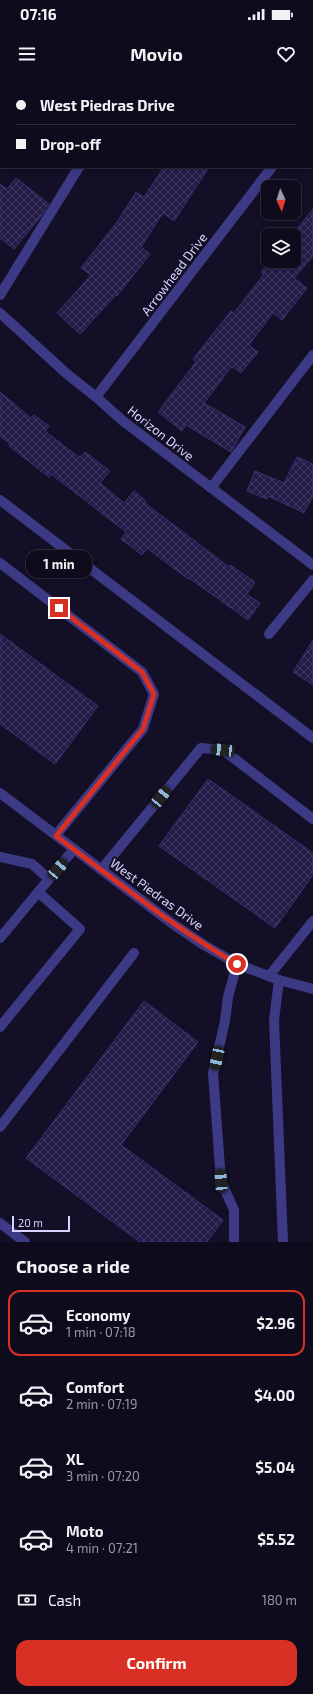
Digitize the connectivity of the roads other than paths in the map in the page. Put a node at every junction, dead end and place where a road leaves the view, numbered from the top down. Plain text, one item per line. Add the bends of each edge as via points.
1 (78, 168) edge
2 (271, 168) edge
3 (0, 295) edge
4 (0, 313) edge
5 (313, 355) edge
6 (96, 397) junction
7 (211, 488) junction
8 (0, 500) edge
9 (0, 563) edge
10 (313, 565) edge
11 (313, 580) edge
12 (269, 634) dead end
13 (313, 738) edge
14 (0, 793) edge
15 (313, 819) edge
16 (56, 836) junction
17 (74, 849) junction
18 (0, 858) edge
19 (101, 870) junction
20 (49, 879) junction
21 (38, 892) junction
22 (313, 921) edge
23 (0, 938) edge
24 (134, 953) dead end
25 (237, 964) junction
26 (274, 978) junction
27 (313, 989) edge
28 (0, 1028) edge
29 (0, 1127) edge
30 (0, 1223) edge
31 (25, 1242) edge
32 (234, 1242) edge
33 (283, 1242) edge

1 - 3 street
2 - 6 street, Arrowhead Drive
4 - 6 street, Horizon Drive
5 - 7 street
6 - 7 street, Horizon Drive via 123,421
7 - 10 street, Horizon Drive
8 - 13 street
9 - 16 street via 142,672 154,694 143,729
11 - 12 street
14 - 16 street, West Piedras Drive
15 - 19 street via 223,750 201,748
16 - 17 street, West Piedras Drive
17 - 19 street, West Piedras Drive
17 - 20 street
18 - 20 street via 32,864
19 - 25 street, West Piedras Drive via 173,924
20 - 21 street
21 - 23 street
21 - 28 street via 80,930
22 - 26 street
24 - 29 street
25 - 26 street, West Piedras Drive
25 - 32 street via 214,1073 221,1181 234,1210
26 - 27 street, West Piedras Drive
26 - 33 street
30 - 31 street

